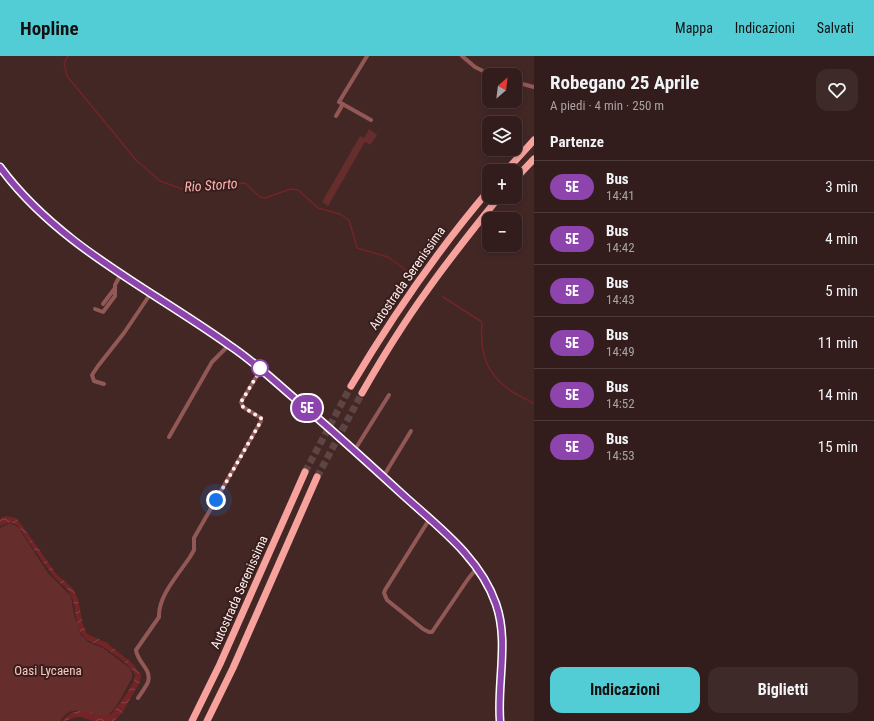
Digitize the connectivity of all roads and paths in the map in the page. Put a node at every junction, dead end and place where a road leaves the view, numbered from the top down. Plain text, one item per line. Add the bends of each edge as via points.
1 (367, 56) edge
2 (462, 56) edge
3 (482, 70) edge
4 (522, 84) edge
5 (534, 87) edge
6 (342, 104) junction
7 (336, 116) dead end
8 (371, 120) dead end
9 (534, 140) edge
10 (534, 159) edge
11 (512, 164) edge
12 (0, 167) edge
13 (522, 172) edge
14 (482, 198) edge
15 (493, 204) edge
16 (121, 274) junction
17 (114, 288) junction
18 (151, 293) junction
19 (103, 304) dead end
20 (95, 309) dead end
21 (229, 344) junction
22 (261, 369) junction
23 (104, 384) dead end
24 (351, 386) tunnel mouth
25 (362, 393) tunnel mouth
26 (389, 395) dead end
27 (411, 431) dead end
28 (169, 437) dead end
29 (354, 451) junction
30 (306, 472) tunnel mouth
31 (384, 476) junction
32 (317, 477) tunnel mouth
33 (431, 520) junction
34 (477, 568) junction
35 (138, 698) dead end
36 (192, 721) edge
37 (207, 721) edge
38 (500, 721) edge

1 - 6 street via 339,102
2 - 3 street
4 - 5 street
6 - 7 street
6 - 8 street
9 - 11 highway
10 - 13 highway
12 - 16 main road via 21,193 47,218 75,242
14 - 24 highway, Autostrada Serenissima via 459,224 415,285
15 - 25 highway, Autostrada Serenissima via 426,292
16 - 17 street
16 - 18 main road
17 - 19 street
17 - 20 street via 115,296 103,312
18 - 21 main road
18 - 23 street via 92,375 94,381
21 - 22 main road
21 - 28 street via 212,362
22 - 29 main road
22 - 35 street via 241,402 243,407 261,418 261,421 194,538 194,550 161,600 159,617 136,650 138,660 148,671 148,682
26 - 29 street
27 - 31 street
29 - 31 main road
30 - 36 highway, Autostrada Serenissima
31 - 33 main road
32 - 37 highway, Autostrada Serenissima
33 - 34 main road via 455,542
33 - 34 street via 385,590 387,600 423,629 432,632
34 - 38 main road via 488,585 499,614 502,643

